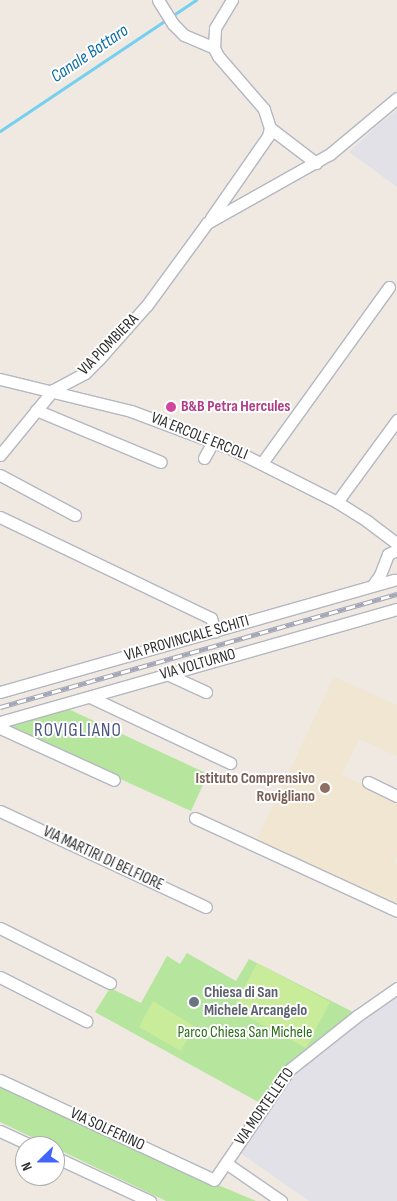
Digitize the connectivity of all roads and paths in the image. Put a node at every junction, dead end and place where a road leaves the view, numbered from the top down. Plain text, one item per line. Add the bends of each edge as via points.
1 (158, 0) edge
2 (232, 0) edge
3 (214, 48) junction
4 (397, 98) edge
5 (270, 128) junction
6 (316, 163) junction
7 (207, 223) junction
8 (389, 287) dead end
9 (0, 379) edge
10 (53, 390) junction
11 (36, 410) junction
12 (397, 420) edge
13 (213, 442) junction
14 (0, 455) edge
15 (204, 458) dead end
16 (161, 462) dead end
17 (262, 463) junction
18 (0, 475) edge
19 (337, 502) junction
20 (75, 515) dead end
21 (0, 517) edge
22 (383, 534) junction
23 (397, 544) edge
24 (397, 550) edge
25 (385, 562) junction
26 (395, 580) edge
27 (373, 585) junction
28 (397, 609) edge
29 (215, 631) junction
30 (167, 674) junction
31 (0, 692) edge
32 (206, 692) dead end
33 (90, 697) junction
34 (0, 722) edge
35 (0, 728) edge
36 (230, 762) dead end
37 (114, 780) dead end
38 (368, 782) dead end
39 (397, 796) edge
40 (0, 811) edge
41 (194, 818) dead end
42 (206, 907) dead end
43 (397, 911) edge
44 (0, 928) edge
45 (0, 977) edge
46 (110, 983) dead end
47 (397, 988) edge
48 (86, 1021) dead end
49 (0, 1080) edge
50 (0, 1131) edge
51 (15, 1138) edge
52 (65, 1162) edge
53 (226, 1163) junction
54 (214, 1180) joint
55 (150, 1201) edge
56 (281, 1201) edge

1 - 3 street via 184,35
2 - 3 street via 215,28
3 - 5 street via 264,109
4 - 6 street, VIA PIOMBIERA
5 - 6 street
5 - 7 street, VIA PIOMBIERA via 268,136
6 - 7 street, VIA PIOMBIERA
7 - 10 street, VIA PIOMBIERA via 147,305 99,359 77,378
8 - 17 street
9 - 10 street, VIA ERCOLE ERCOLI
10 - 11 street, VIA PIOMBIERA
10 - 13 street, VIA ERCOLE ERCOLI via 131,411
11 - 14 street, VIA PIOMBIERA
11 - 16 street
12 - 19 street
13 - 15 street
13 - 17 street, VIA ERCOLE ERCOLI
17 - 19 street, VIA ERCOLE ERCOLI
18 - 20 street
19 - 22 street, VIA ERCOLE ERCOLI
21 - 29 street via 211,618
22 - 23 street, VIA ERCOLE ERCOLI
22 - 25 street
24 - 25 street
25 - 26 street, VIA PROVINCIALE SCHITI via 387,574
25 - 27 street
26 - 27 street, VIA PROVINCIALE SCHITI
27 - 29 street, VIA PROVINCIALE SCHITI
28 - 30 street, VIA VOLTURNO
29 - 31 street, VIA PROVINCIALE SCHITI
30 - 32 street
30 - 33 street, VIA VOLTURNO
33 - 34 street, VIA VOLTURNO
33 - 36 street
35 - 37 street
38 - 39 street
40 - 42 street, VIA MARTIRI DI BELFIORE
41 - 43 street
44 - 46 street
45 - 48 street
47 - 53 street, VIA MORTELLETO via 289,1070
49 - 54 street, VIA SOLFERINO
50 - 51 street
52 - 55 street
53 - 54 street, VIA MORTELLETO
53 - 56 street

